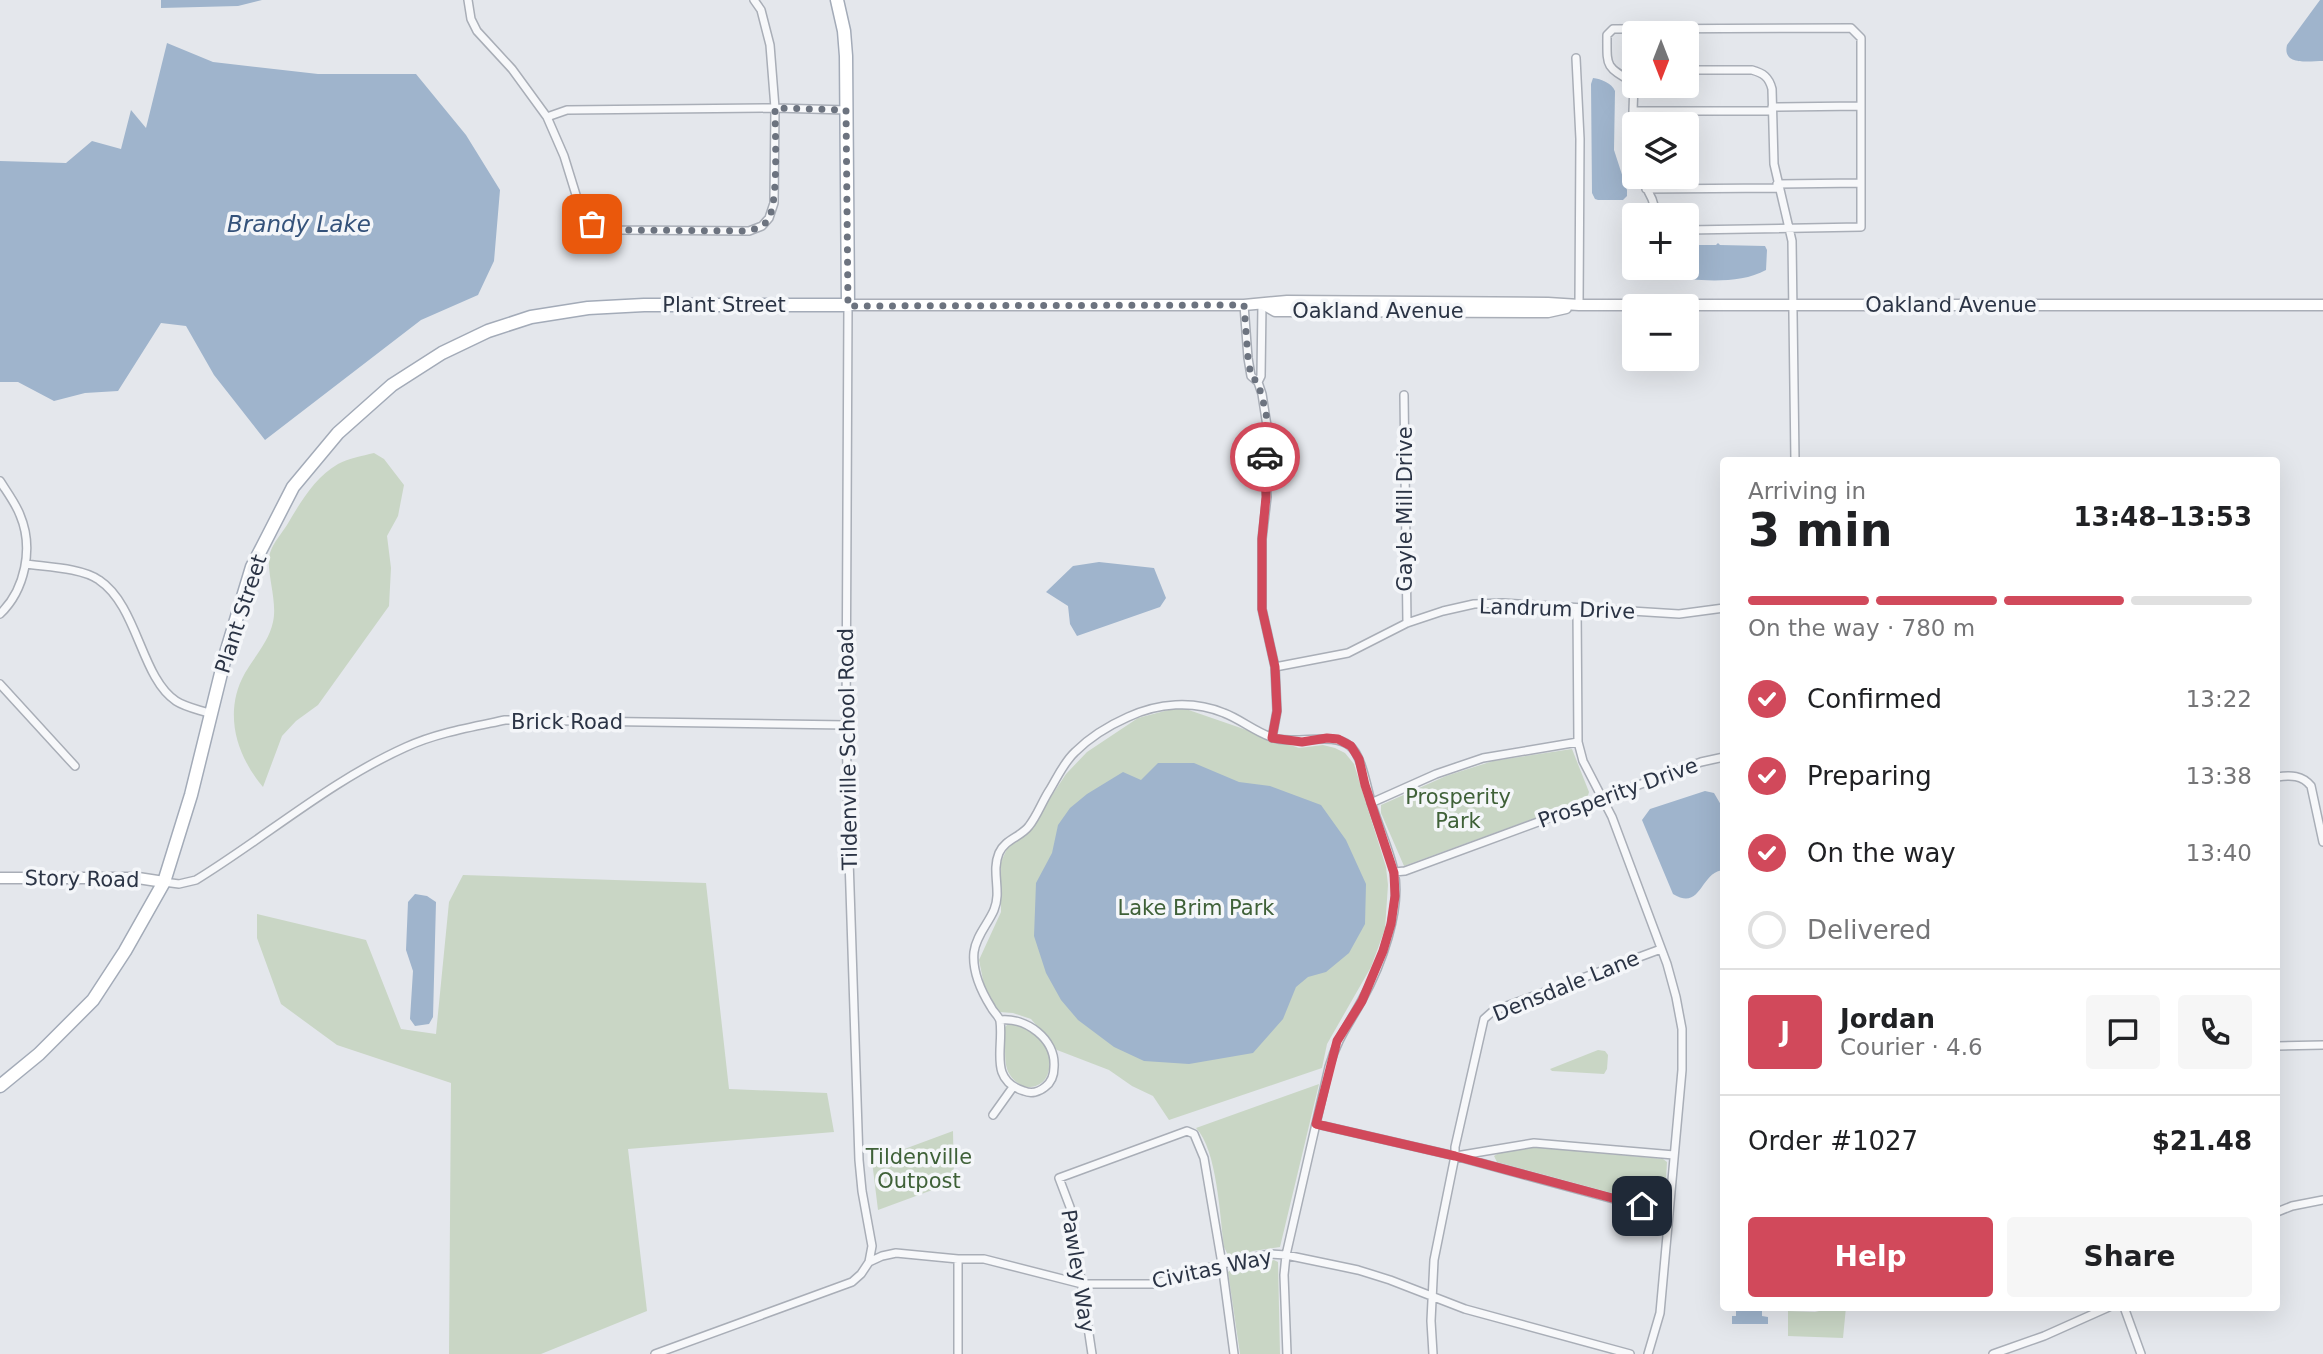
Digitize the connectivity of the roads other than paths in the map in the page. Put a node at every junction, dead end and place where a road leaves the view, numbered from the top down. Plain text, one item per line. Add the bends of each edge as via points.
1 (468, 0) edge
2 (754, 0) edge
3 (837, 0) edge
4 (1622, 29) edge
5 (1699, 29) edge
6 (1576, 58) dead end
7 (1699, 70) edge
8 (1622, 76) edge
9 (1633, 98) edge
10 (1861, 106) junction
11 (775, 108) junction
12 (1772, 109) junction
13 (846, 110) junction
14 (1633, 111) joint
15 (547, 117) junction
16 (1861, 183) junction
17 (1778, 186) junction
18 (1699, 188) edge
19 (1646, 189) edge
20 (1654, 203) edge
21 (1788, 229) junction
22 (1699, 230) edge
23 (1262, 304) junction
24 (1244, 305) junction
25 (2323, 305) edge
26 (848, 306) junction
27 (1579, 306) junction
28 (1792, 306) junction
29 (1258, 383) junction
30 (1404, 395) dead end
31 (1796, 457) edge
32 (0, 481) edge
33 (26, 564) junction
34 (1577, 608) junction
35 (1720, 609) edge
36 (0, 614) edge
37 (1407, 623) junction
38 (1275, 667) junction
39 (0, 684) edge
40 (211, 714) junction
41 (846, 725) junction
42 (1272, 738) junction
43 (1578, 742) junction
44 (1720, 758) edge
45 (75, 766) dead end
46 (2280, 777) edge
47 (1602, 799) junction
48 (1371, 803) junction
49 (2323, 842) edge
50 (1394, 873) junction
51 (0, 878) edge
52 (163, 882) junction
53 (1661, 949) junction
54 (1000, 1020) junction
55 (2323, 1045) edge
56 (2280, 1046) edge
57 (0, 1087) edge
58 (1013, 1087) junction
59 (993, 1115) dead end
60 (1316, 1124) junction
61 (1674, 1155) junction
62 (1455, 1156) junction
63 (2323, 1200) edge
64 (2280, 1211) edge
65 (1669, 1214) junction
66 (1286, 1255) junction
67 (958, 1259) junction
68 (869, 1262) junction
69 (1222, 1265) junction
70 (1082, 1284) junction
71 (1431, 1295) junction
72 (2100, 1311) edge
73 (2125, 1311) edge
74 (655, 1354) edge
75 (958, 1354) edge
76 (1091, 1354) edge
77 (1234, 1354) edge
78 (1287, 1354) edge
79 (1433, 1354) edge
80 (1630, 1354) edge
81 (1648, 1354) edge
82 (1993, 1354) edge
83 (2141, 1354) edge

1 - 15 street via 477,31
2 - 11 street via 761,9 770,45
3 - 13 main road, Tildenville School Road via 845,43
4 - 8 street via 1612,29 1607,35 1607,63
5 - 10 street via 1851,28 1861,38
6 - 27 street
7 - 12 street via 1762,73 1770,79
9 - 14 street
10 - 12 street
10 - 16 street
11 - 13 street
11 - 15 street via 567,110
11 - 15 street via 774,203 762,226 749,231 620,230 592,224 581,211
12 - 14 street
12 - 17 street
13 - 26 main road, Tildenville School Road
16 - 17 street
16 - 21 street via 1861,227
17 - 18 street
17 - 21 street
19 - 20 street
21 - 22 street
21 - 28 street
23 - 24 street, Oakland Avenue
23 - 27 street, Oakland Avenue
23 - 29 street
24 - 26 street, Oakland Avenue
24 - 29 street via 1251,376
25 - 28 street, Oakland Avenue
26 - 40 main road, Plant Street via 644,305 558,312 488,331 392,384 338,433 293,487 252,567
26 - 41 street, Tildenville School Road
27 - 28 street, Oakland Avenue
28 - 31 street
29 - 38 street via 1267,426 1262,609
30 - 37 street, Gayle Mill Drive
32 - 33 street via 20,515
33 - 36 street via 11,603
33 - 40 street via 99,579 121,603 160,685 176,701
34 - 35 street, Landrum Drive via 1679,614
34 - 37 street, Landrum Drive via 1474,604
34 - 43 street
37 - 38 street, Landrum Drive via 1348,653
38 - 42 street via 1277,711
39 - 45 street
40 - 52 main road, Plant Street
41 - 52 street, Brick Road via 505,720 407,746 341,782 196,880
41 - 68 street, Tildenville School Road via 855,1072 862,1191 872,1246
42 - 48 street via 1302,742 1338,739 1351,746
42 - 54 street via 1225,713 1181,704 1127,717 1073,753 1027,829 1000,851 995,908 974,952 980,987
43 - 47 street
43 - 48 street via 1483,758
44 - 47 street, Prosperity Drive
46 - 49 street via 2292,775 2311,786
47 - 50 street, Prosperity Drive
47 - 53 street
48 - 50 street
50 - 60 street via 1394,905 1383,951 1362,1001 1337,1041
51 - 52 street, Story Road
52 - 57 main road, Plant Street via 93,1000
53 - 61 street via 1682,1029
53 - 62 street, Densdale Lane via 1485,1016
54 - 58 street via 1000,1064 1003,1077
54 - 58 street via 1009,1019 1039,1032 1055,1062 1048,1086 1028,1093
55 - 56 street
58 - 59 street
60 - 62 street
60 - 66 street
61 - 62 street via 1534,1143
61 - 65 street
62 - 65 street
62 - 71 street
63 - 64 street
65 - 81 street via 1660,1313
66 - 69 street, Civitas Way
66 - 71 street, Civitas Way via 1358,1270
66 - 78 street
67 - 68 street, Civitas Way via 895,1253
67 - 70 street, Civitas Way via 984,1258
67 - 75 street
68 - 74 street via 852,1282
69 - 70 street, Civitas Way via 1153,1284
69 - 70 street, Pawley Way via 1204,1158 1194,1134 1187,1131 1059,1178 1070,1208
69 - 77 street, Pawley Way
70 - 76 street, Pawley Way
71 - 79 street
71 - 80 street, Civitas Way via 1465,1309
72 - 82 street
73 - 83 street

